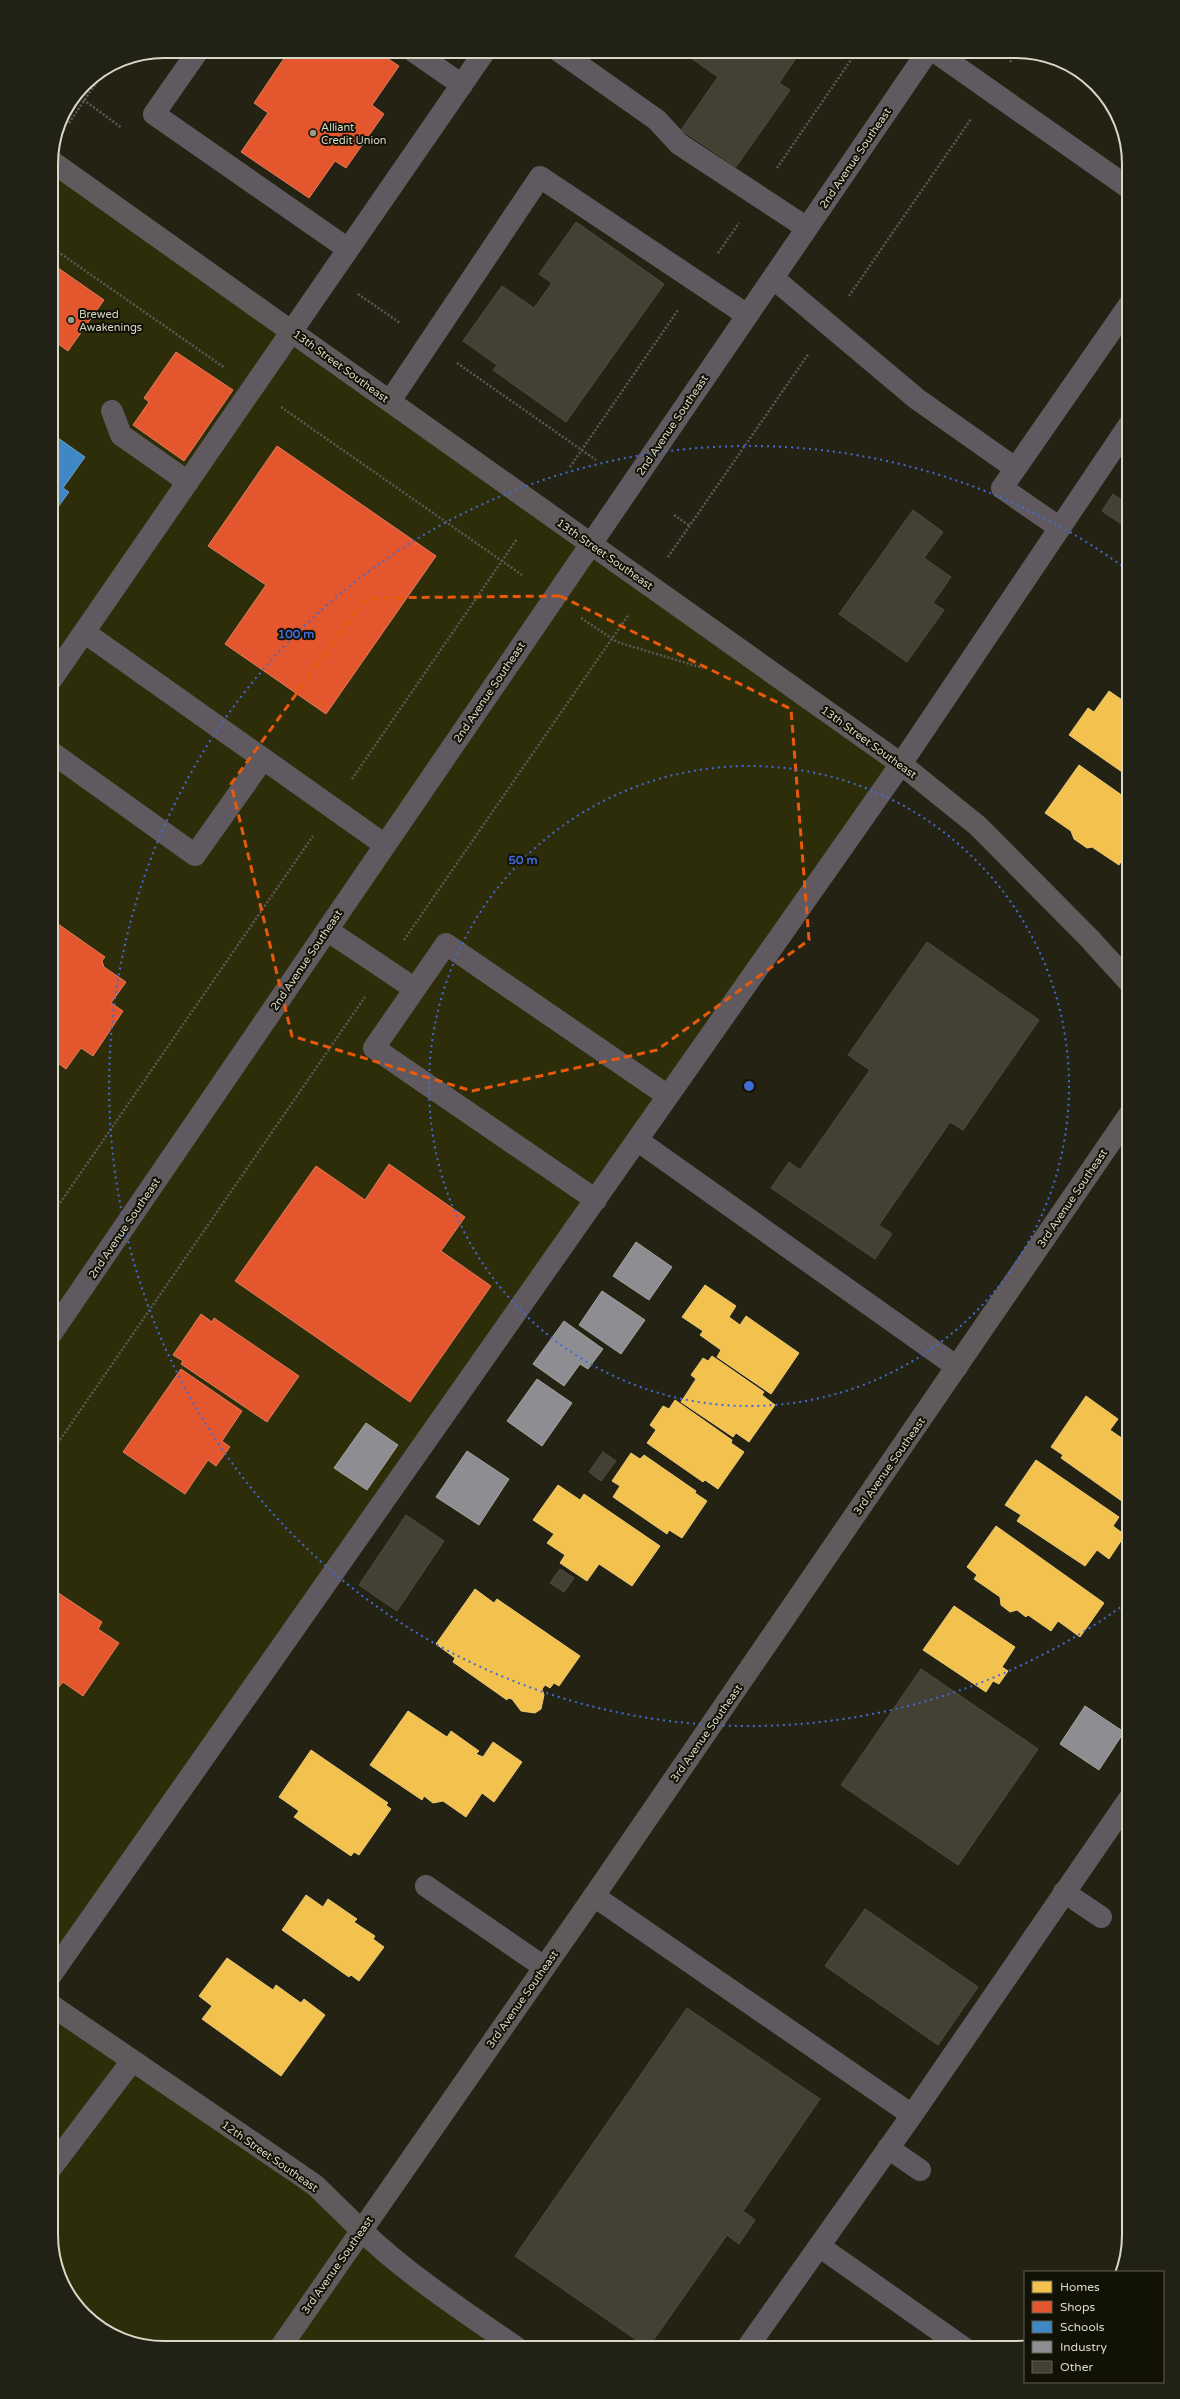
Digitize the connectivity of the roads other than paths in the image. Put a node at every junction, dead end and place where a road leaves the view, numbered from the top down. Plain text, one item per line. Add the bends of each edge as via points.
1 (193, 58) edge
2 (423, 58) edge
3 (480, 58) edge
4 (569, 58) edge
5 (923, 58) edge
6 (944, 58) edge
7 (462, 85) junction
8 (58, 166) edge
9 (1122, 183) edge
10 (807, 228) junction
11 (348, 249) junction
12 (773, 278) junction
13 (747, 315) junction
14 (1122, 315) edge
15 (292, 330) junction
16 (390, 401) junction
17 (112, 411) dead end
18 (1122, 435) edge
19 (1015, 468) junction
20 (188, 482) junction
21 (1060, 528) junction
22 (591, 544) junction
23 (84, 632) junction
24 (58, 670) edge
25 (58, 757) edge
26 (263, 759) junction
27 (901, 764) junction
28 (385, 845) junction
29 (327, 930) junction
30 (1122, 974) edge
31 (415, 989) junction
32 (668, 1096) junction
33 (1122, 1126) edge
34 (637, 1140) junction
35 (596, 1200) junction
36 (58, 1324) edge
37 (957, 1367) junction
38 (1122, 1809) edge
39 (426, 1886) dead end
40 (1064, 1892) junction
41 (594, 1896) junction
42 (1102, 1917) dead end
43 (58, 1965) edge
44 (544, 1967) junction
45 (58, 2011) edge
46 (132, 2061) junction
47 (912, 2115) junction
48 (888, 2148) junction
49 (58, 2159) edge
50 (920, 2170) dead end
51 (361, 2230) junction
52 (819, 2246) junction
53 (285, 2341) edge
54 (507, 2341) edge
55 (752, 2341) edge
56 (954, 2341) edge

1 - 11 street via 154,114
2 - 7 street
3 - 7 street
4 - 10 street via 657,120 679,144
5 - 10 street, 2nd Avenue Southeast
6 - 9 street
7 - 11 street
8 - 15 main road, 13th Street Southeast
10 - 12 street, 2nd Avenue Southeast
11 - 15 street
12 - 13 street, 2nd Avenue Southeast
12 - 19 street via 917,399
13 - 16 street via 540,178
13 - 22 street, 2nd Avenue Southeast
14 - 19 street
15 - 16 main road, 13th Street Southeast
15 - 20 street
16 - 22 main road, 13th Street Southeast
17 - 20 street via 121,435
18 - 21 street
19 - 21 street via 1002,488
20 - 23 street
21 - 27 street
22 - 27 main road, 13th Street Southeast
22 - 28 street, 2nd Avenue Southeast
23 - 24 street
23 - 26 street
25 - 26 street via 195,855
26 - 28 street
27 - 30 main road, 13th Street Southeast via 978,826
27 - 32 street
28 - 29 street, 2nd Avenue Southeast
29 - 31 street
29 - 36 street, 2nd Avenue Southeast
31 - 32 street via 446,944
31 - 35 street via 374,1048
32 - 34 street
33 - 37 main road, 3rd Avenue Southeast
34 - 35 street
34 - 37 street
35 - 43 street
37 - 41 main road, 3rd Avenue Southeast
38 - 40 street
39 - 44 street
40 - 42 street
40 - 47 street
41 - 44 main road, 3rd Avenue Southeast
41 - 47 street
44 - 51 main road, 3rd Avenue Southeast
45 - 46 main road, 12th Street Southeast
46 - 49 street
46 - 51 main road, 12th Street Southeast via 316,2186
47 - 48 street
48 - 50 street
48 - 52 street
51 - 53 main road, 3rd Avenue Southeast
51 - 54 street, 12th Street Southeast via 425,2285
52 - 55 street
52 - 56 street

